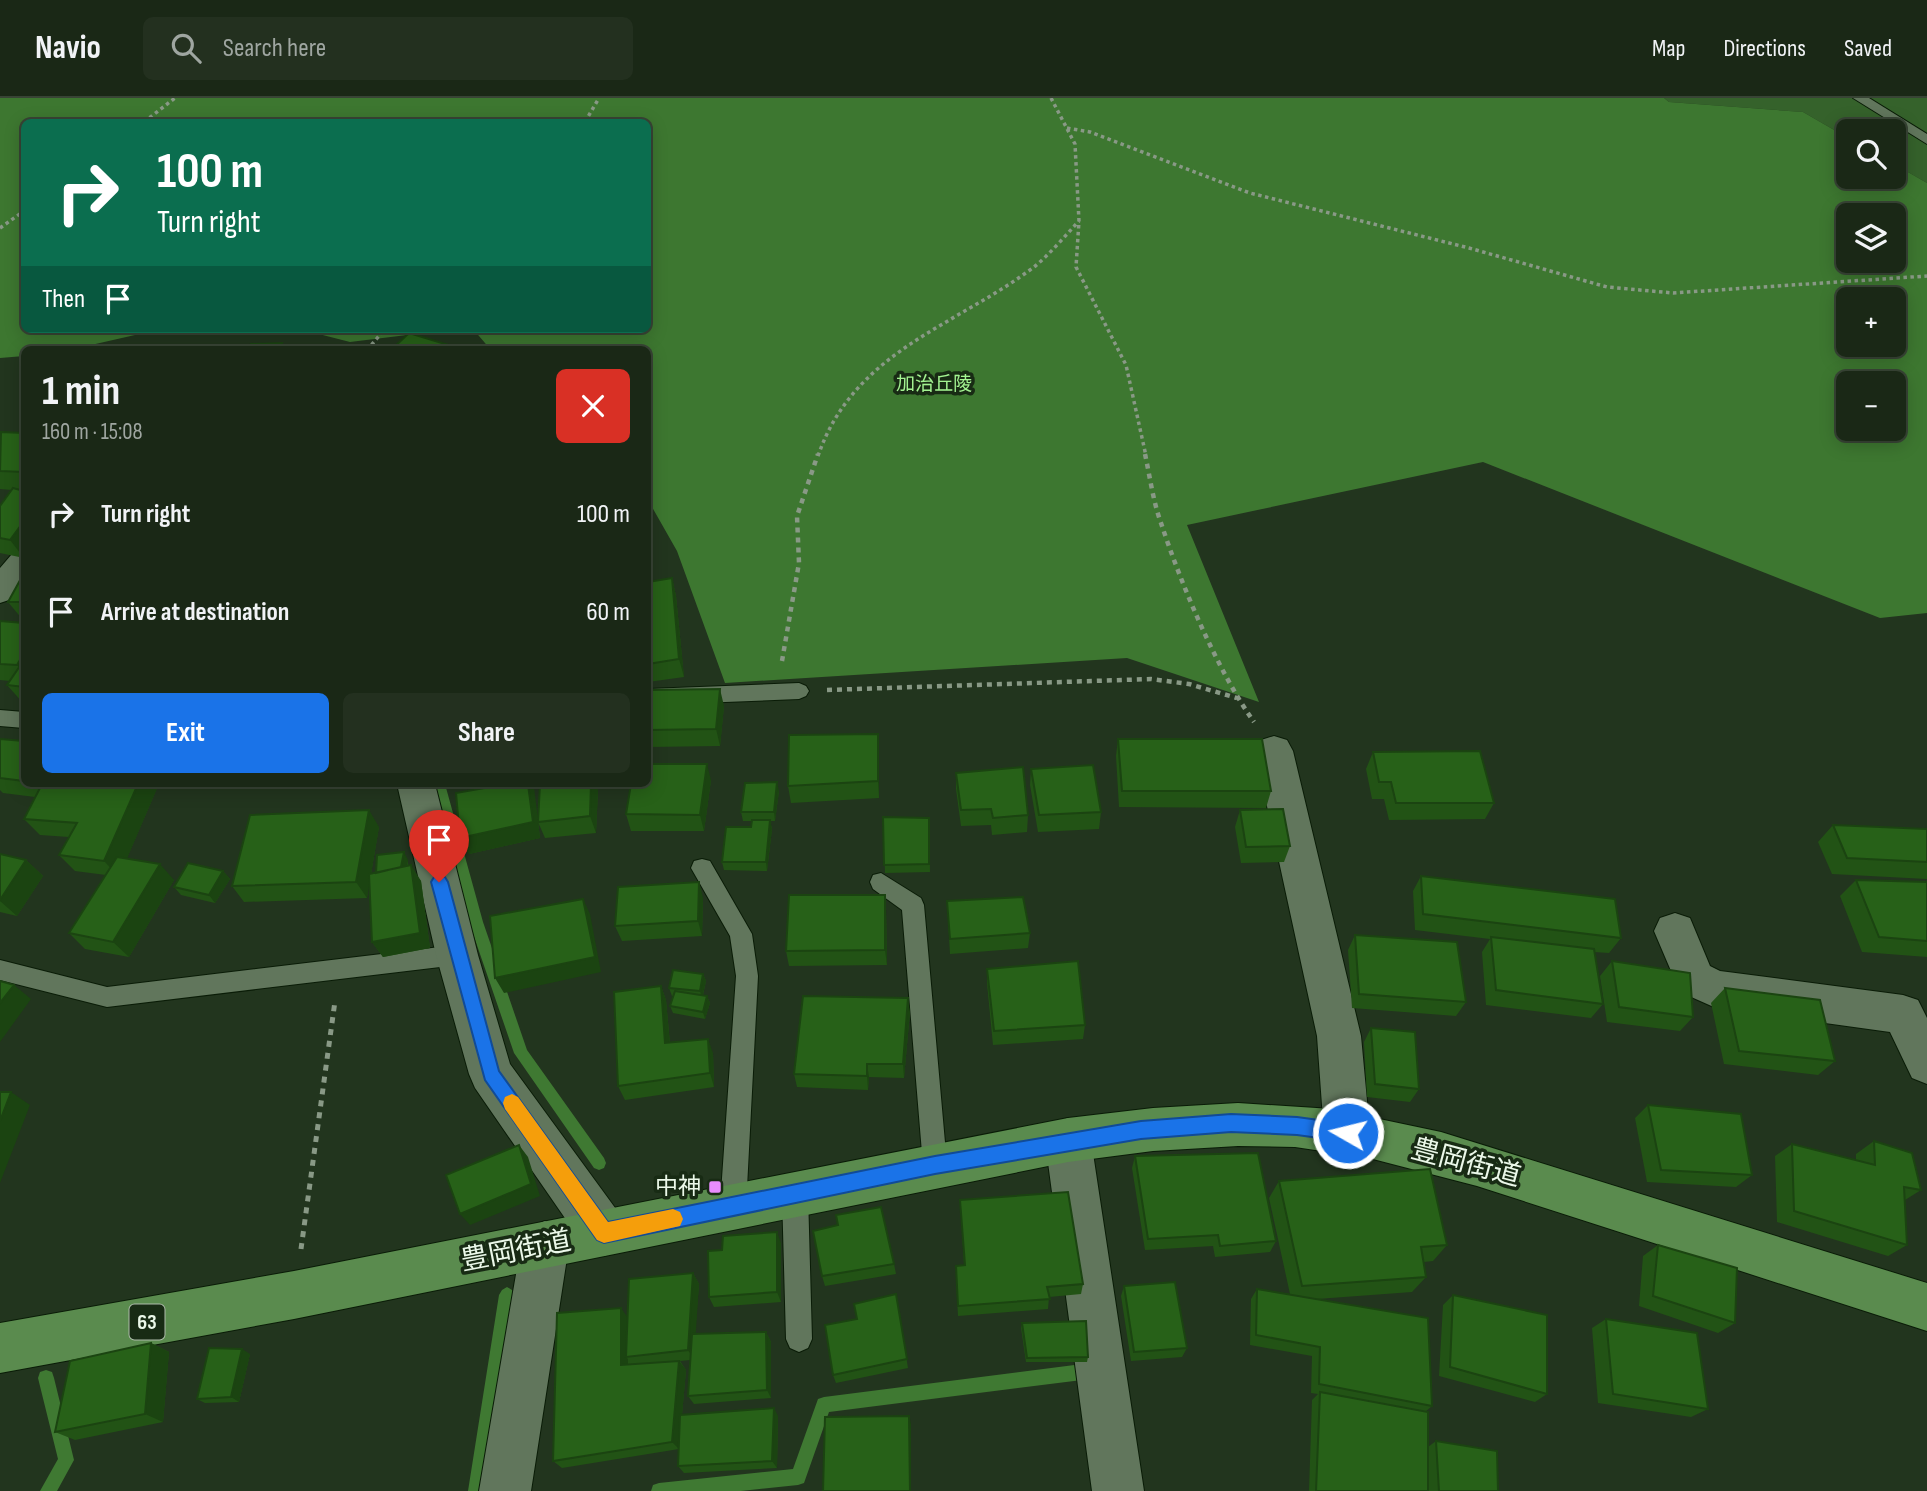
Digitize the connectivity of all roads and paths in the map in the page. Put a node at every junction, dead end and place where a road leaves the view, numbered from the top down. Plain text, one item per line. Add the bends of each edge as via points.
1 (175, 98) edge
2 (599, 98) edge
3 (1051, 98) edge
4 (1860, 98) edge
5 (148, 119) edge
6 (587, 119) edge
7 (1067, 128) junction
8 (1927, 140) edge
9 (21, 213) edge
10 (1079, 220) junction
11 (0, 228) edge
12 (1927, 276) edge
13 (21, 566) edge
14 (0, 590) edge
15 (799, 691) junction
16 (651, 697) edge
17 (1237, 698) junction
18 (0, 718) edge
19 (21, 720) edge
20 (1274, 751) joint
21 (424, 787) edge
22 (702, 868) dead end
23 (881, 882) dead end
24 (1675, 931) dead end
25 (457, 955) junction
26 (340, 969) junction
27 (0, 970) edge
28 (1927, 1064) edge
29 (1348, 1133) junction
30 (1068, 1140) junction
31 (935, 1165) junction
32 (795, 1194) junction
33 (733, 1207) junction
34 (604, 1233) junction
35 (545, 1245) junction
36 (294, 1295) junction
37 (1927, 1307) edge
38 (799, 1339) dead end
39 (0, 1348) edge
40 (505, 1491) edge
41 (1118, 1491) edge

1 - 5 path
2 - 6 path
3 - 7 path
4 - 8 lane
7 - 10 path via 1075,144
7 - 12 path via 1090,132 1250,193 1607,287 1673,293
9 - 11 path
10 - 15 path via 1035,266 903,347 869,374 839,410 797,516 799,563 776,692
10 - 17 path via 1076,267 1126,365 1160,521
13 - 14 street
15 - 16 lane
15 - 17 path via 1151,678
17 - 20 path
18 - 19 lane
20 - 29 street via 1339,1036
21 - 25 street
22 - 33 lane via 741,934 747,976
23 - 31 lane via 913,905
24 - 28 street via 1695,979 1716,989 1903,1014
25 - 26 lane
25 - 34 street via 491,1074
26 - 27 lane via 107,997
26 - 36 path
29 - 30 main road, 豊岡街道 / 63 via 1231,1123
29 - 37 main road, 豊岡街道 / 63 via 1466,1160
30 - 31 main road, 豊岡街道 / 63
30 - 41 street
31 - 32 main road, 豊岡街道 / 63
32 - 33 main road, 豊岡街道 / 63
32 - 38 lane
33 - 34 main road, 豊岡街道 / 63
34 - 35 main road, 豊岡街道 / 63
35 - 36 main road, 豊岡街道 / 63
35 - 40 street
36 - 39 main road, 豊岡街道 / 63

